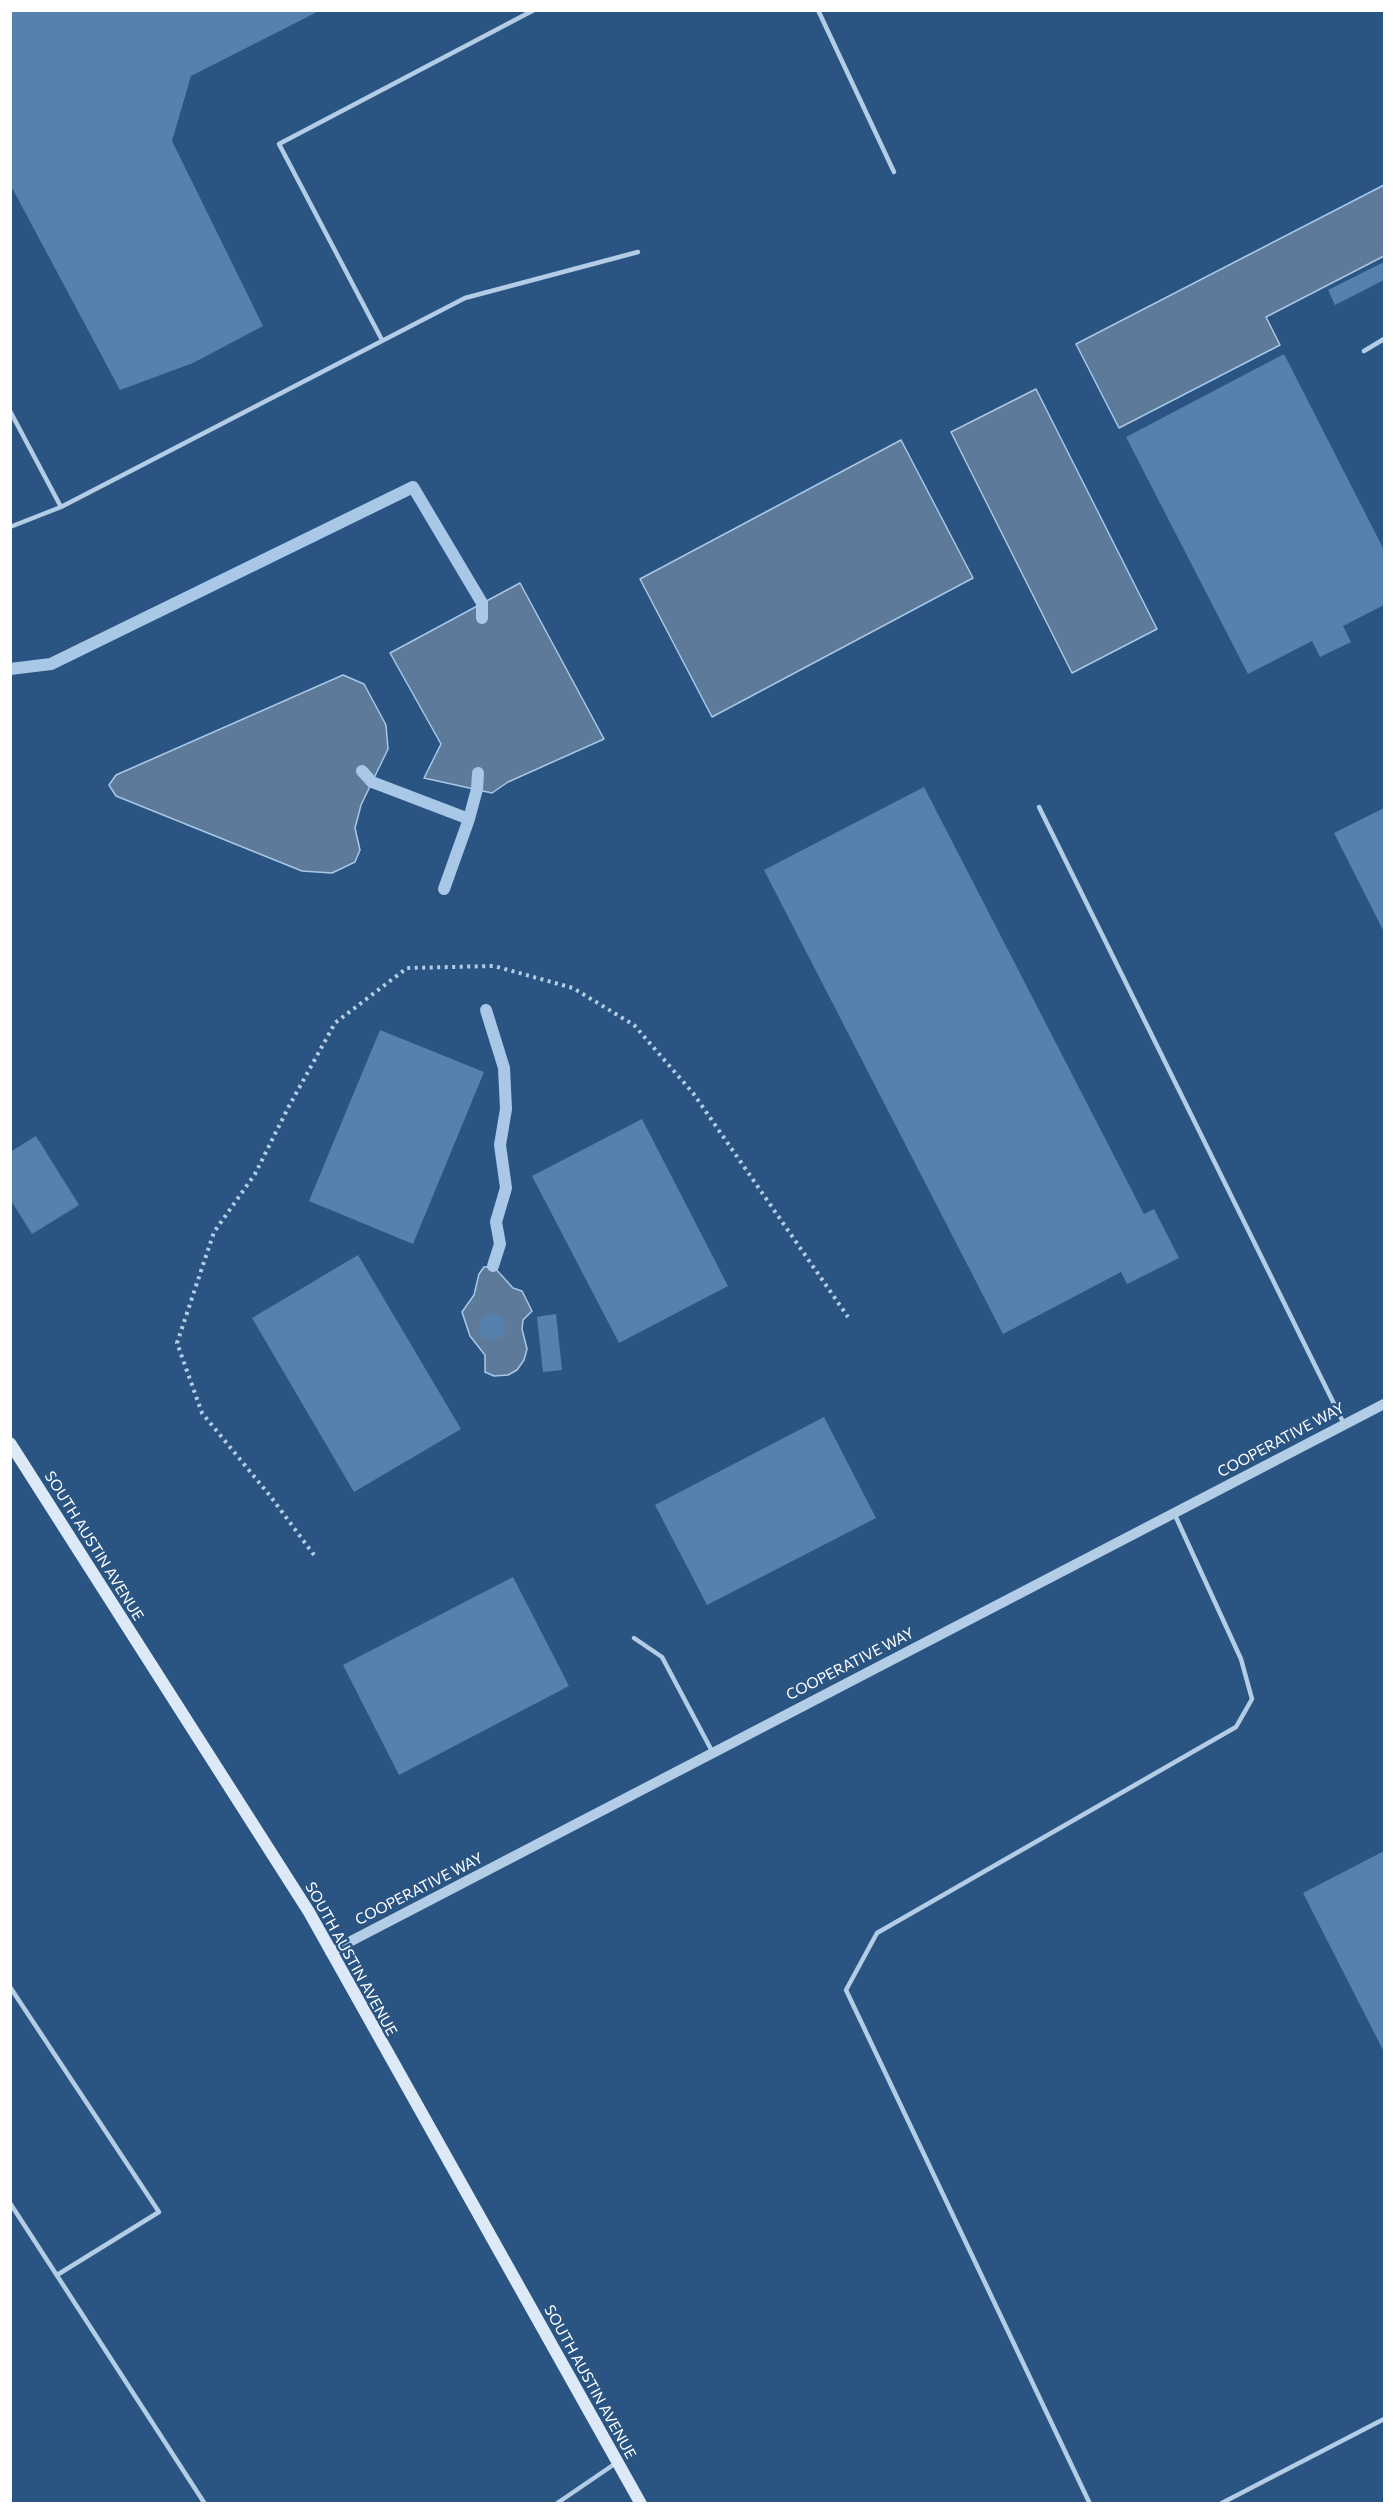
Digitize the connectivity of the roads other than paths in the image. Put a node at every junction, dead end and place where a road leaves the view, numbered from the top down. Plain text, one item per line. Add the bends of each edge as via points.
1 (534, 10) edge
2 (818, 10) edge
3 (894, 172) dead end
4 (638, 252) dead end
5 (1384, 339) edge
6 (382, 340) junction
7 (1364, 351) dead end
8 (10, 411) edge
9 (61, 507) junction
10 (10, 528) edge
11 (1039, 807) dead end
12 (1384, 1404) edge
13 (1344, 1425) junction
14 (10, 1443) edge
15 (1174, 1513) junction
16 (634, 1638) dead end
17 (713, 1753) junction
18 (330, 1952) junction
19 (10, 1988) edge
20 (10, 2203) edge
21 (57, 2275) junction
22 (1384, 2419) edge
23 (618, 2462) junction
24 (205, 2504) edge
25 (556, 2504) edge
26 (641, 2504) edge
27 (1090, 2504) edge
28 (1220, 2504) edge

1 - 6 lane via 279,144
2 - 3 lane
4 - 6 lane via 465,298
5 - 7 lane
6 - 9 lane
8 - 9 lane
9 - 10 lane
11 - 13 lane
12 - 13 street, COOPERATIVE WAY
13 - 15 street, COOPERATIVE WAY
14 - 18 main road, SOUTH AUSTIN AVENUE via 309,1912
15 - 17 street, COOPERATIVE WAY
15 - 27 lane via 1241,1659 1252,1700 1236,1727 877,1933 846,1990
16 - 17 lane via 662,1657
17 - 18 street, COOPERATIVE WAY
18 - 23 main road, SOUTH AUSTIN AVENUE
19 - 21 lane via 159,2212
20 - 21 lane
21 - 24 lane
22 - 28 lane
23 - 25 lane
23 - 26 main road, SOUTH AUSTIN AVENUE

